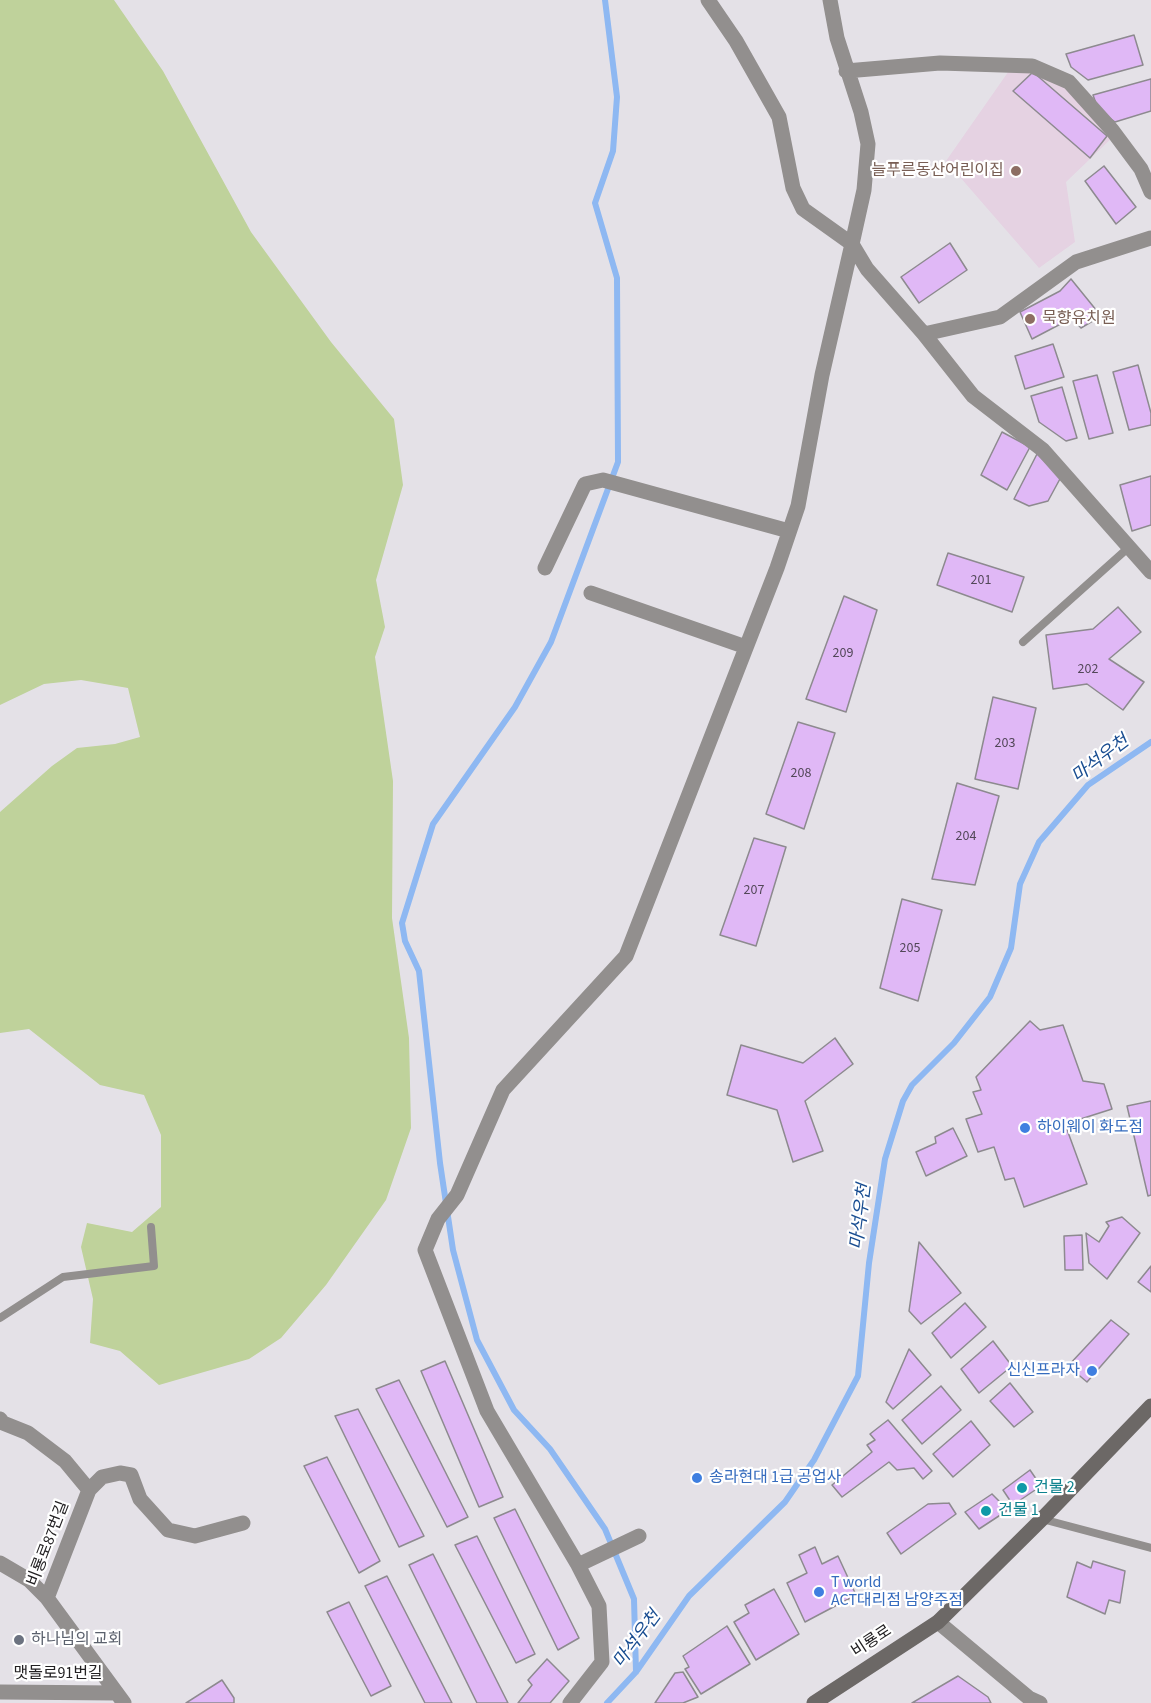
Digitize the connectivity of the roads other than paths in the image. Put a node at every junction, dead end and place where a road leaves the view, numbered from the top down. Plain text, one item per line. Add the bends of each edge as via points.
1 (708, 0) edge
2 (830, 0) edge
3 (846, 71) junction
4 (1151, 192) edge
5 (1151, 238) edge
6 (852, 244) junction
7 (924, 334) junction
8 (789, 531) junction
9 (1128, 548) junction
10 (544, 568) dead end
11 (1151, 572) edge
12 (591, 593) dead end
13 (1023, 642) dead end
14 (746, 647) junction
15 (152, 1227) dead end
16 (0, 1318) edge
17 (1151, 1406) edge
18 (0, 1419) edge
19 (89, 1490) junction
20 (1042, 1520) junction
21 (243, 1523) dead end
22 (632, 1540) dead end
23 (1151, 1548) edge
24 (0, 1563) edge
25 (578, 1565) junction
26 (47, 1598) junction
27 (938, 1622) junction
28 (0, 1692) edge
29 (120, 1698) edge
30 (570, 1703) edge
31 (815, 1703) edge
32 (1040, 1703) edge

1 - 6 street via 779,117 793,188 803,209
2 - 3 street
3 - 4 street via 940,63 1032,66 1070,82 1141,169
3 - 6 street via 868,144 864,190
5 - 7 street via 1076,262 1000,317
6 - 7 street via 867,269
6 - 8 street via 822,375 798,507
7 - 9 street via 973,396 1042,450
8 - 10 street via 603,480 585,484
8 - 14 street
9 - 11 street
9 - 13 lane
12 - 14 street
14 - 25 street via 626,956 503,1090 457,1195 438,1219 425,1250 487,1411
15 - 16 lane via 154,1266 63,1278
17 - 20 main road, 비룡로
18 - 19 street, 비룡로87번길 via 28,1433 65,1461
19 - 21 street via 102,1476 131,1475 140,1499 168,1530 195,1536
19 - 26 street, 비룡로87번길
20 - 23 lane
20 - 27 main road, 비룡로
22 - 25 street
24 - 26 street via 29,1580
25 - 30 street via 599,1606 602,1662
26 - 29 street, 비룡로87번길
27 - 31 main road, 비룡로
27 - 32 street
28 - 29 street, 맷돌로91번길

